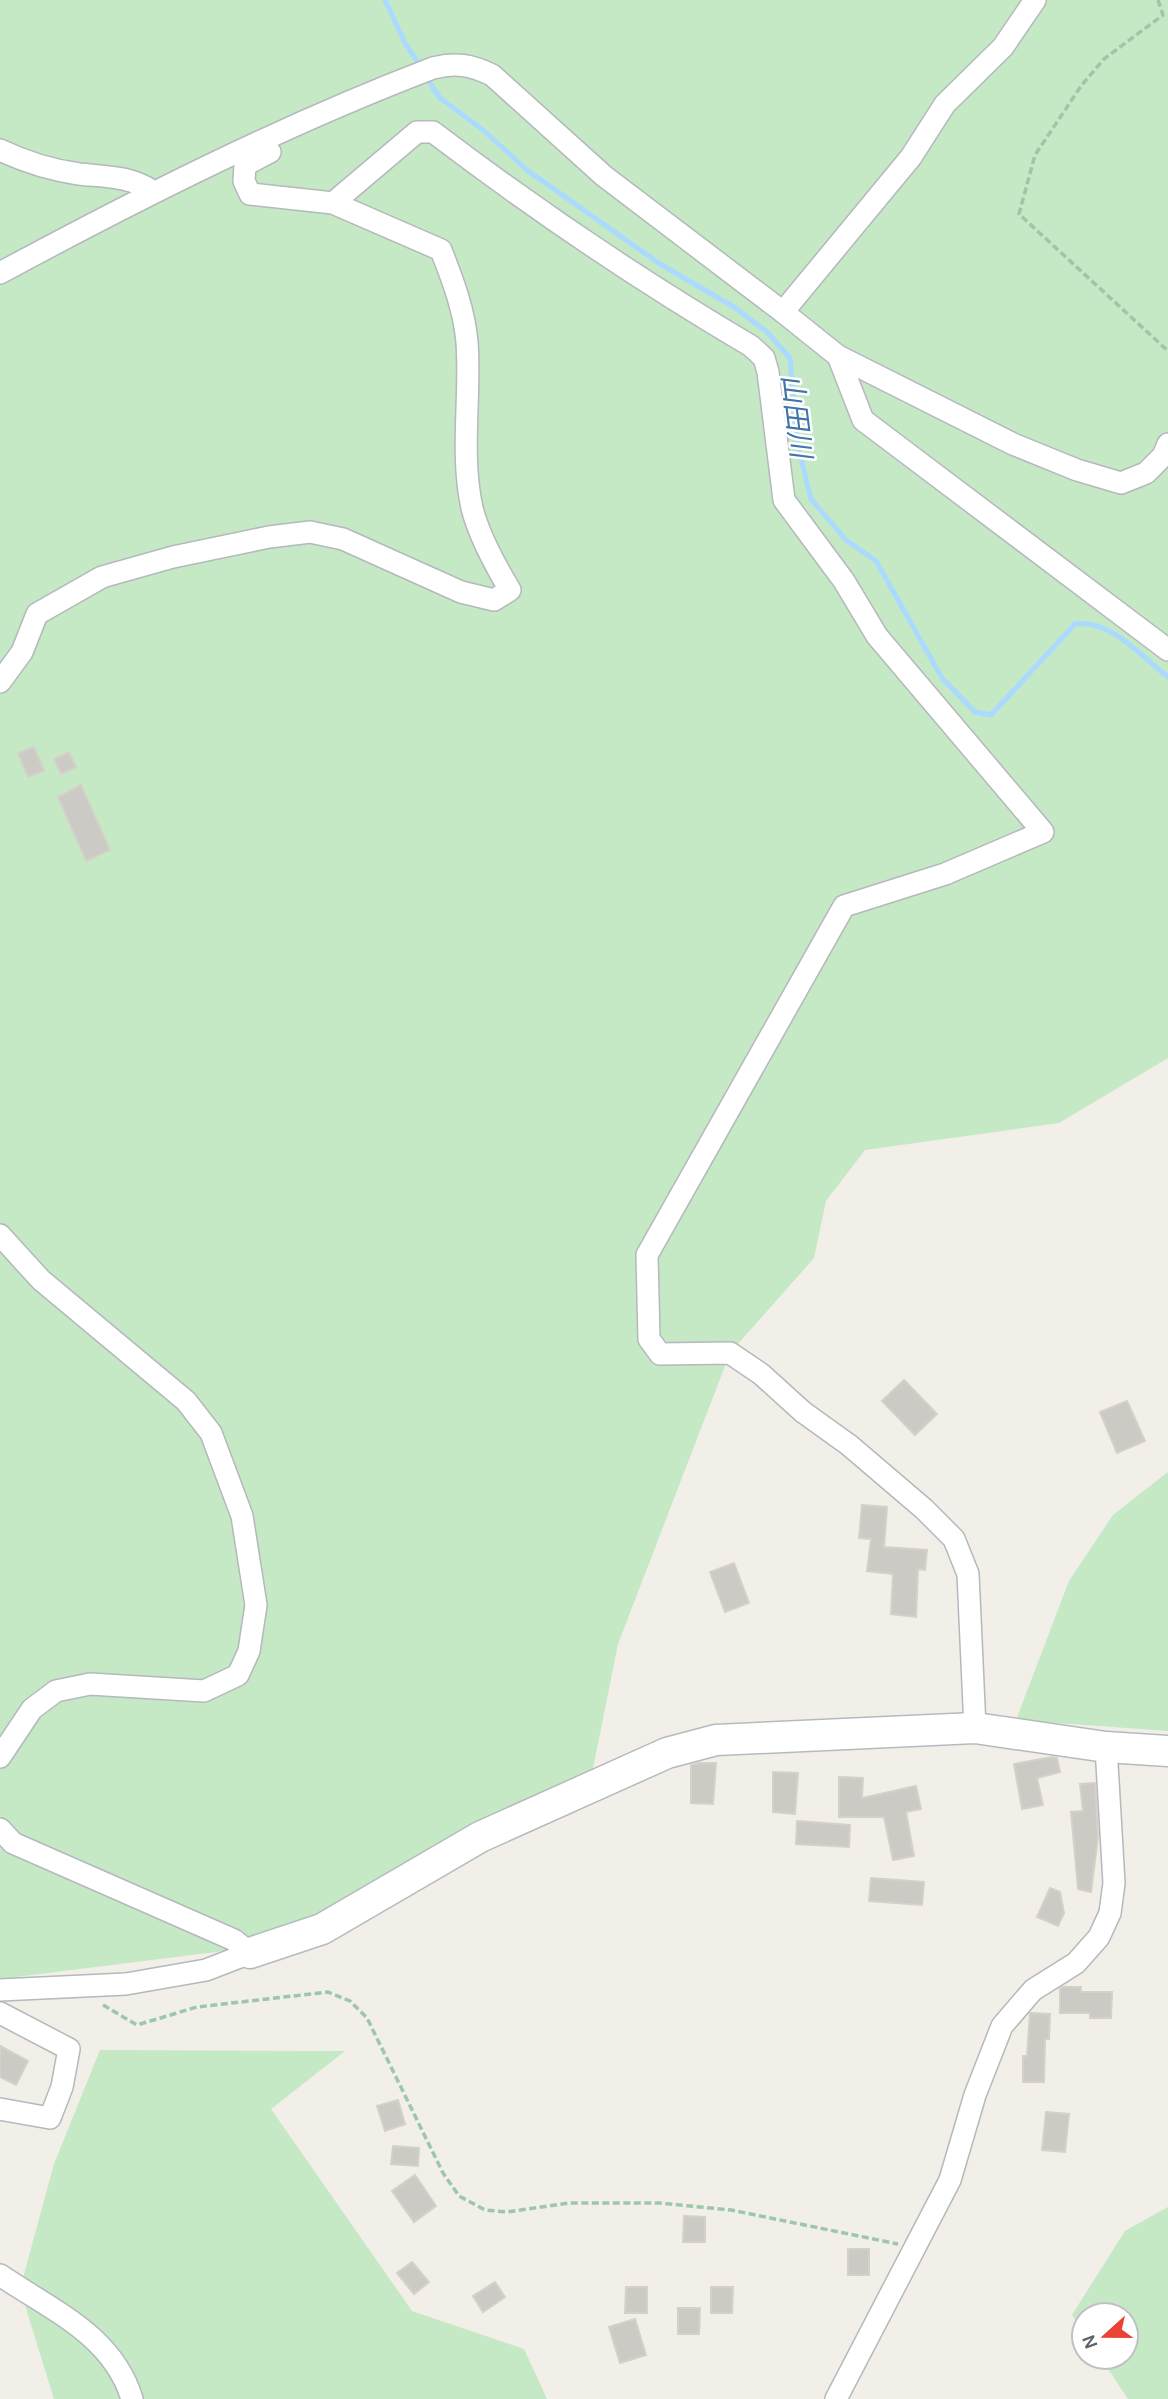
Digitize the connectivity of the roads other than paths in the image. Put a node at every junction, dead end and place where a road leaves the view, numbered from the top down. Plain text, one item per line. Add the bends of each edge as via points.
1 (1035, 0) edge
2 (294, 125) junction
3 (0, 150) edge
4 (152, 191) junction
5 (333, 203) junction
6 (0, 273) edge
7 (783, 312) junction
8 (838, 356) junction
9 (1168, 444) edge
10 (1168, 650) edge
11 (0, 682) edge
12 (0, 1235) edge
13 (975, 1728) junction
14 (1106, 1747) junction
15 (1168, 1751) edge
16 (0, 1757) edge
17 (0, 1829) edge
18 (250, 1952) junction
19 (0, 1990) edge
20 (0, 2013) edge
21 (0, 2109) edge
22 (0, 2275) edge
23 (132, 2399) edge
24 (836, 2399) edge

1 - 7 street via 1003,47 945,104 911,157
2 - 4 street
2 - 5 street via 290,142 245,165 244,181 250,194
2 - 7 street via 433,68 470,65 492,75 604,176
3 - 4 street via 27,163 136,180
4 - 6 street
5 - 11 street via 441,250 461,302 467,342 472,508 510,590 494,600 461,592 342,539 310,532 269,537 102,577 37,614 22,652
5 - 13 street via 417,132 433,132 536,211 653,289 751,346 764,358 768,372 785,500 877,636 1043,832 945,874 844,906 647,1255 649,1339 660,1354 730,1353 849,1445 954,1539 968,1574
7 - 8 street
8 - 9 street via 1013,444 1121,483 1146,473
8 - 10 street via 863,420
12 - 16 street via 41,1280 186,1401 211,1433 242,1516 257,1605 238,1675 204,1691 90,1684 56,1691 32,1709
13 - 14 street
13 - 18 street via 716,1740 667,1753 480,1837 322,1928
14 - 15 street
14 - 24 street via 1114,1870 1111,1913 1099,1937 1076,1963 1033,1990 1002,2025 950,2180
17 - 18 street via 13,1843 234,1940
18 - 19 street via 206,1970 126,1984
20 - 21 street via 69,2049 50,2118
22 - 23 street via 100,2341 121,2368

